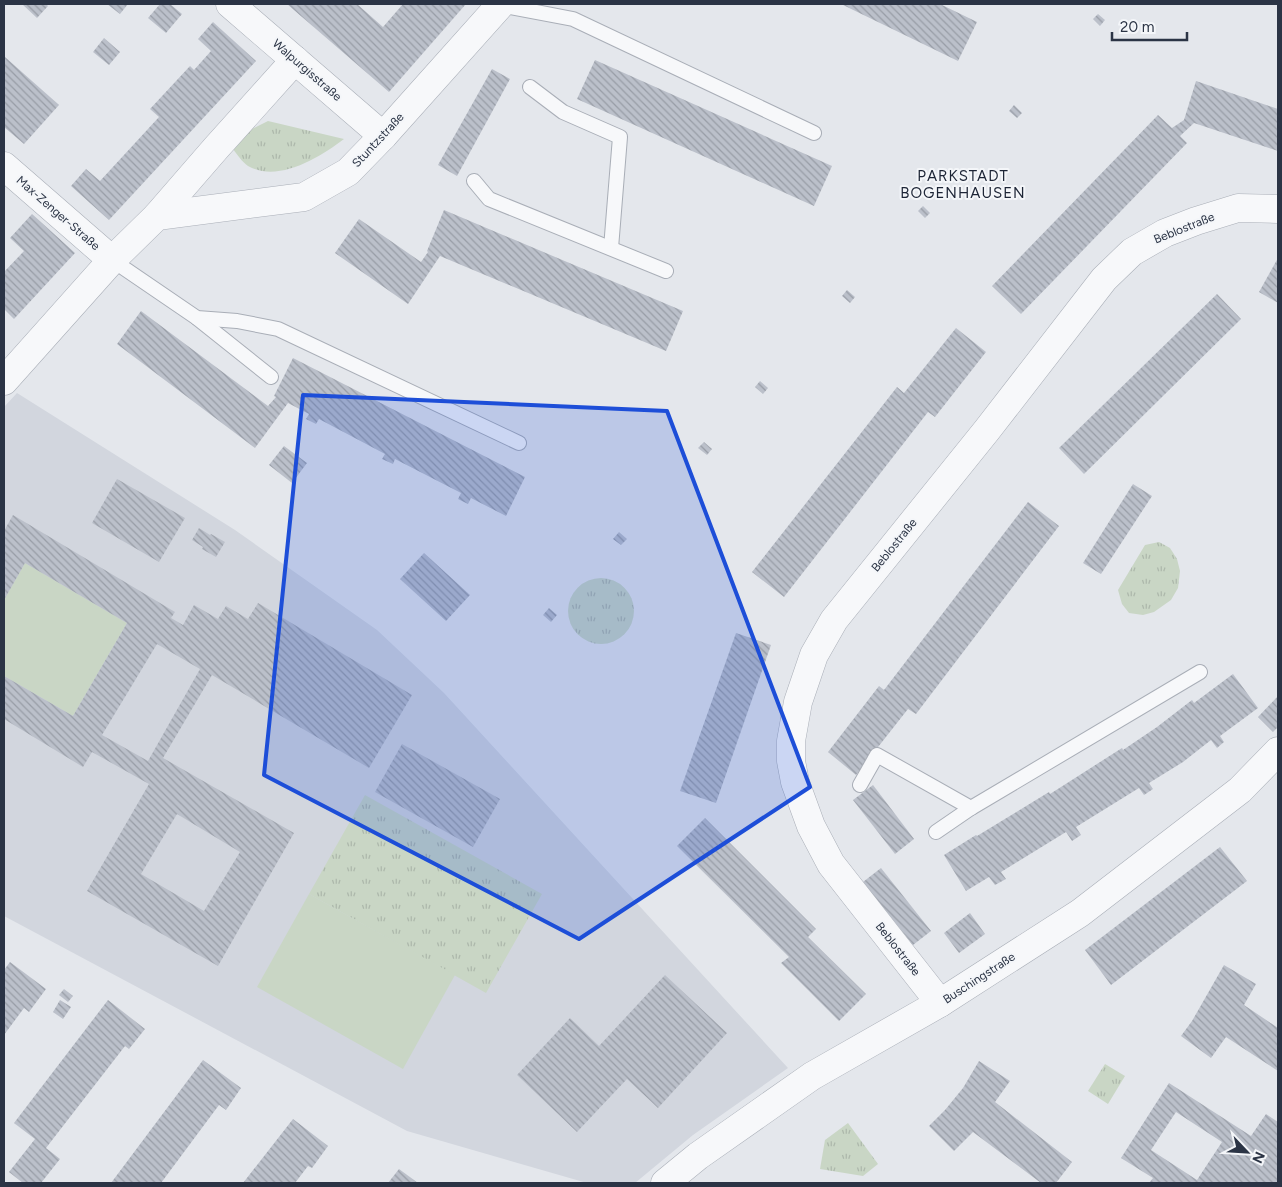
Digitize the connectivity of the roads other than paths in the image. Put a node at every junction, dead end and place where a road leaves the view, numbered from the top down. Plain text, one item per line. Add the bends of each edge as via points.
1 (230, 4) edge
2 (500, 4) edge
3 (295, 60) junction
4 (530, 87) dead end
5 (814, 133) dead end
6 (383, 136) junction
7 (4, 166) edge
8 (474, 181) dead end
9 (1278, 209) edge
10 (157, 216) junction
11 (611, 248) junction
12 (112, 260) junction
13 (666, 271) dead end
14 (197, 318) junction
15 (271, 377) dead end
16 (4, 381) edge
17 (520, 443) dead end
18 (1200, 672) dead end
19 (1278, 751) edge
20 (860, 785) dead end
21 (971, 808) junction
22 (936, 832) dead end
23 (940, 1003) junction
24 (665, 1183) edge

1 - 3 street, Walpurgisstraße
2 - 5 lane via 572,19
2 - 6 street, Stuntzstraße
3 - 6 street, Walpurgisstraße
3 - 10 street
4 - 11 lane via 564,112 620,138
6 - 10 street, Stuntzstraße via 348,172 304,197
7 - 12 street, Max-Zenger-Straße
8 - 11 lane via 489,199
9 - 23 street, Beblostraße via 1238,208 1196,220 1132,252 1104,279 988,430 834,620 814,655 798,702 791,741 795,782 811,826 831,864
10 - 12 street
11 - 13 lane
12 - 14 lane
12 - 16 street
14 - 15 lane
14 - 17 lane via 237,320 278,329
18 - 21 lane
19 - 23 street, Buschingstraße via 1240,790 1080,913
20 - 21 lane via 877,755
21 - 22 lane
23 - 24 street, Buschingstraße via 812,1076

